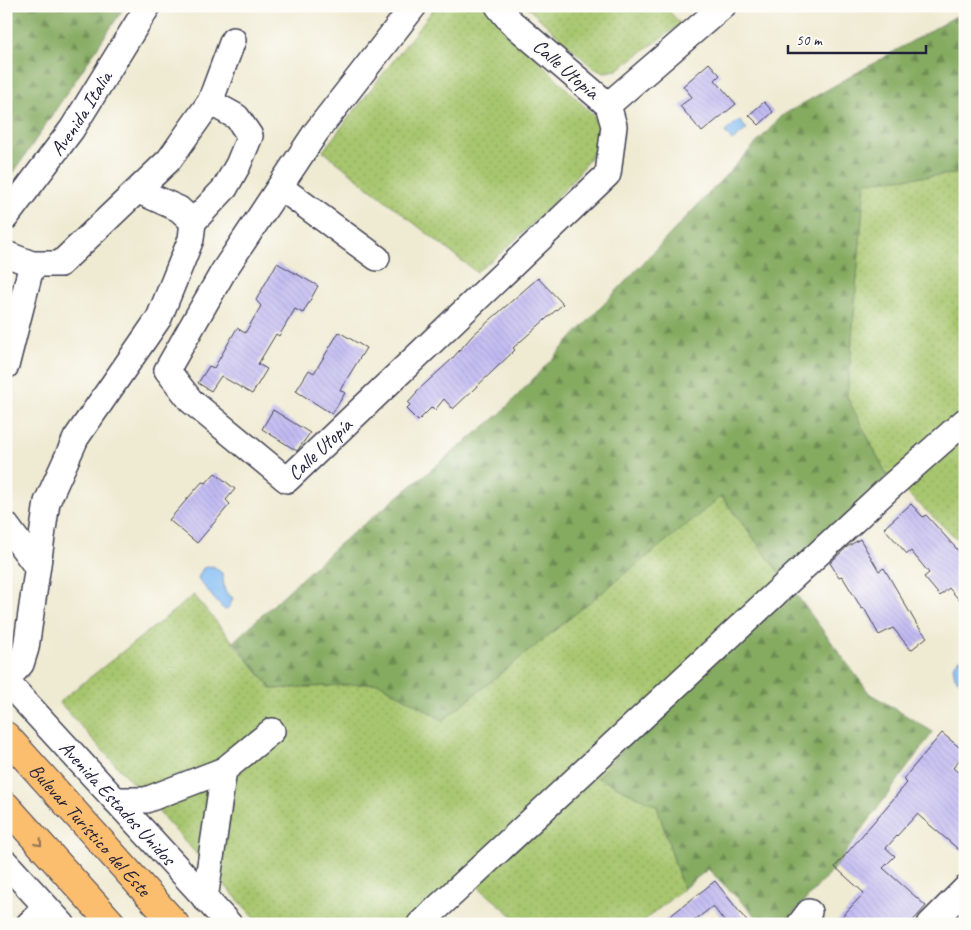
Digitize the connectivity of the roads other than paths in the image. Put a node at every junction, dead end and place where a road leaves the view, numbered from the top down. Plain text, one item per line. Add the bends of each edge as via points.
1 (148, 6) edge
2 (414, 6) edge
3 (498, 6) edge
4 (723, 6) edge
5 (233, 40) dead end
6 (210, 102) junction
7 (608, 105) junction
8 (280, 187) junction
9 (139, 191) junction
10 (6, 217) edge
11 (193, 222) junction
12 (6, 254) edge
13 (377, 258) dead end
14 (32, 264) junction
15 (6, 366) edge
16 (965, 421) edge
17 (6, 525) edge
18 (37, 567) junction
19 (6, 680) edge
20 (272, 731) dead end
21 (6, 736) edge
22 (224, 770) junction
23 (114, 800) junction
24 (6, 806) edge
25 (6, 863) edge
26 (965, 889) edge
27 (205, 899) junction
28 (54, 915) edge
29 (29, 924) edge
30 (112, 924) edge
31 (175, 924) edge
32 (229, 924) edge
33 (420, 924) edge
34 (930, 924) edge

1 - 10 street, Avenida Italia via 72,129
2 - 8 street, Calle Utopía via 316,132
3 - 7 street, Calle Utopía via 511,22
4 - 7 street
5 - 6 street
6 - 9 street via 170,160
6 - 11 street via 237,117 250,136 225,188
7 - 8 street, Calle Utopía via 614,126 608,174 287,480 191,401 167,370 223,272
8 - 13 street
9 - 11 street via 179,209
9 - 14 street via 60,264
11 - 18 street via 191,239 159,318 76,438 47,502
12 - 14 street
14 - 15 street
16 - 33 street
17 - 18 street
18 - 19 street via 26,648 21,664
19 - 23 street, Avenida Estados Unidos
20 - 22 street
21 - 31 highway, Bulevar Turístico del Este
22 - 23 street via 146,800
22 - 27 street
23 - 27 street, Avenida Estados Unidos
24 -> 30 highway
25 - 28 street
26 - 34 street
27 - 32 street, Avenida Estados Unidos
28 - 29 street

